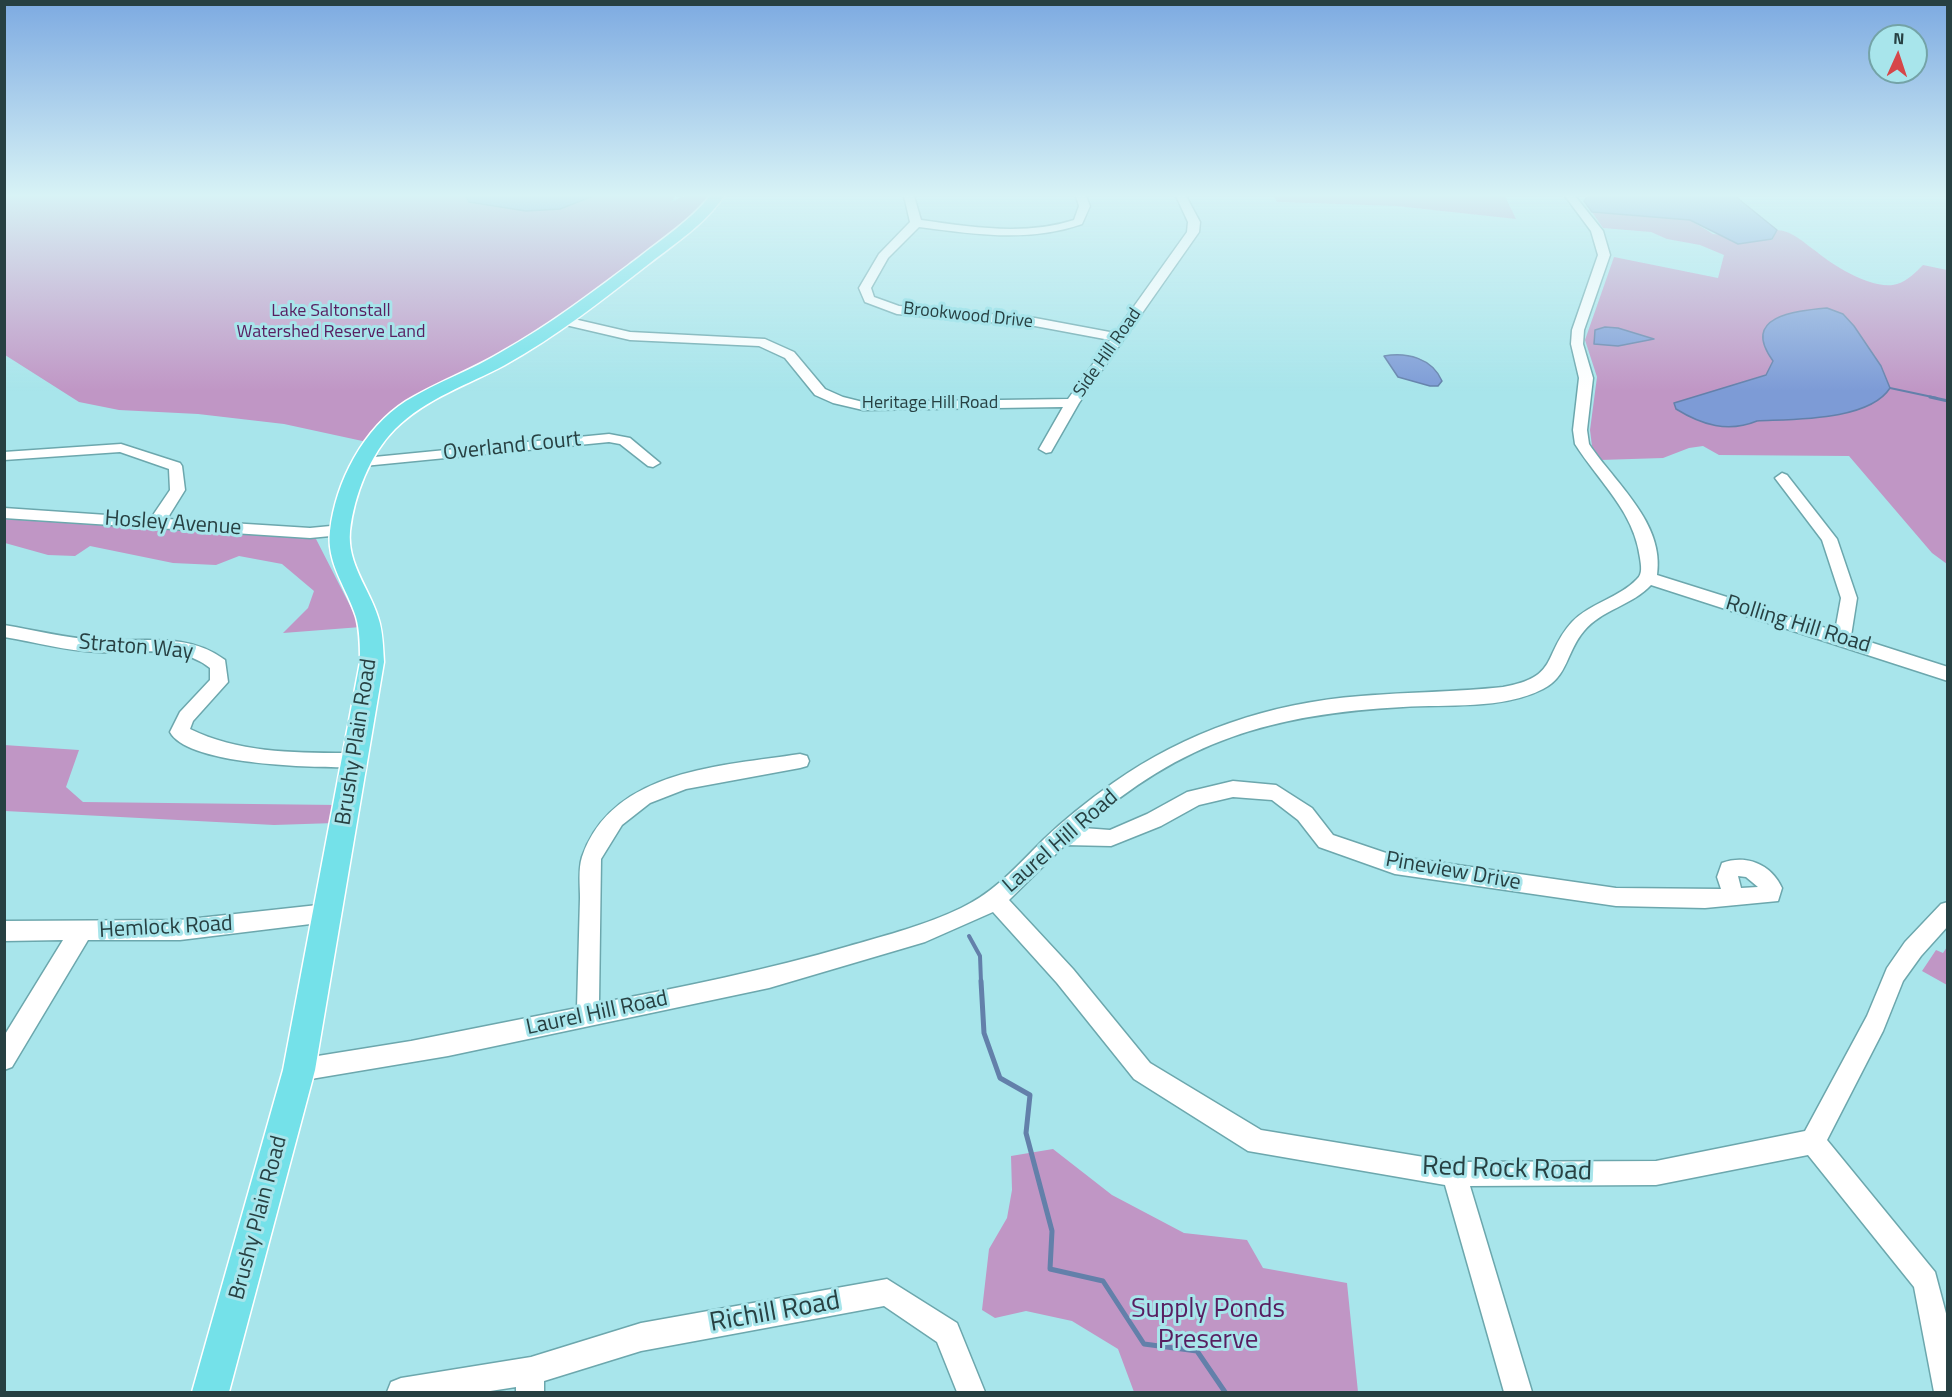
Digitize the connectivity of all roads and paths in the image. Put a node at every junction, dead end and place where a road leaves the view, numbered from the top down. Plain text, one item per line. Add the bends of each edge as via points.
1 (642, 261) edge
2 (880, 261) edge
3 (1173, 261) edge
4 (1602, 261) edge
5 (561, 320) junction
6 (1119, 338) junction
7 (1072, 404) junction
8 (1046, 449) dead end
9 (4, 456) edge
10 (364, 462) junction
11 (653, 463) dead end
12 (1782, 478) dead end
13 (4, 513) edge
14 (154, 524) junction
15 (340, 530) junction
16 (1647, 578) junction
17 (4, 631) edge
18 (1842, 638) junction
19 (1947, 675) edge
20 (356, 760) junction
21 (800, 761) dead end
22 (1060, 836) junction
23 (1734, 898) dead end
24 (995, 899) junction
25 (1947, 911) edge
26 (327, 913) junction
27 (4, 931) edge
28 (81, 932) junction
29 (588, 1016) junction
30 (4, 1059) edge
31 (299, 1070) junction
32 (1813, 1142) junction
33 (1454, 1174) junction
34 (531, 1382) edge
35 (210, 1392) edge
36 (401, 1392) edge
37 (971, 1392) edge
38 (1518, 1392) edge
39 (1947, 1392) edge

1 - 5 main road, Brushy Plain Road
2 - 6 street, Brookwood Drive via 865,288 869,299 897,310 1035,322
3 - 6 street, Side Hill Road
4 - 16 street via 1578,330 1577,344 1586,378 1580,430 1582,444 1635,512 1648,547
5 - 7 street, Heritage Hill Road via 630,336 775,346 791,354 816,389 839,401 863,406
5 - 10 main road, Brushy Plain Road via 501,360 399,416 379,436
6 - 7 street, Side Hill Road
7 - 8 street, Side Hill Road
9 - 14 street via 114,447 175,466 180,488
10 - 11 street, Overland Court via 609,438 625,441
10 - 15 main road, Brushy Plain Road
12 - 18 street via 1829,539 1849,598
13 - 14 street, Hosley Avenue
14 - 15 street, Hosley Avenue
15 - 20 main road, Brushy Plain Road via 342,563 367,617 372,642
16 - 18 street, Rolling Hill Road
16 - 22 street, Laurel Hill Road via 1576,628 1561,664 1537,684 1499,694 1332,705 1267,716 1197,742 1162,762 1100,802
17 - 20 street, Straton Way via 96,646 186,648 210,656 219,665 219,682 186,717 179,732 195,741 268,759
18 - 19 street, Rolling Hill Road
20 - 26 main road, Brushy Plain Road
21 - 29 street via 678,784 650,794 624,810 591,859
22 - 23 street, Pineview Drive via 1111,838 1194,798 1233,789 1276,793 1305,814 1326,841 1395,865 1616,897
22 - 24 street, Laurel Hill Road
24 - 29 street, Laurel Hill Road via 920,934 826,963 735,987
24 - 33 street, Red Rock Road via 1065,976 1142,1071 1257,1143
25 - 32 street via 1895,975 1875,1023
26 - 28 street, Hemlock Road via 180,930
26 - 31 main road, Brushy Plain Road
27 - 28 street, Hemlock Road
28 - 30 street
29 - 31 street, Laurel Hill Road
31 - 35 main road, Brushy Plain Road
32 - 33 street, Red Rock Road via 1656,1173
32 - 39 street via 1926,1281
33 - 38 street
34 - 36 street, Richill Road
34 - 37 street, Richill Road via 641,1337 887,1292 947,1334

